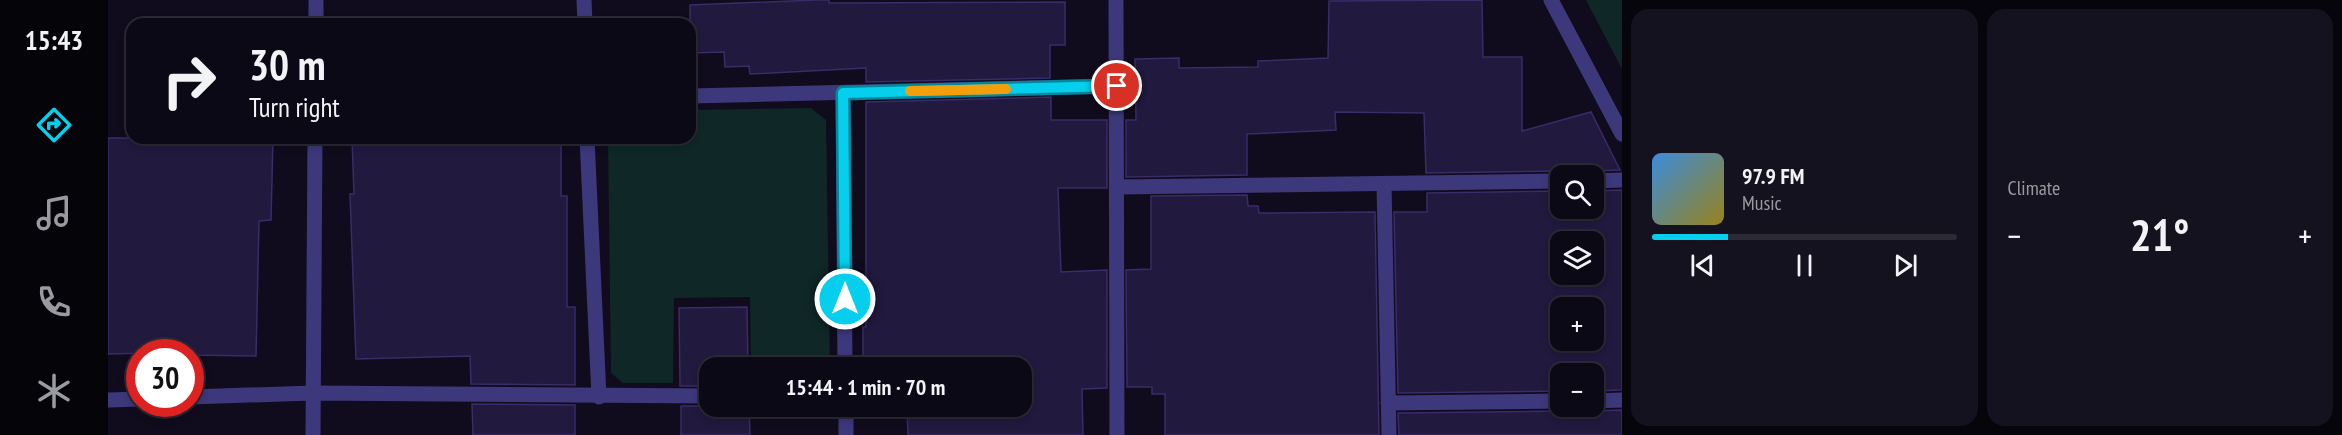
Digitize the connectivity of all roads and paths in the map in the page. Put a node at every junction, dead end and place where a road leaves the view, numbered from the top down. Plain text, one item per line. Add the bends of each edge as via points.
1 (316, 0) edge
2 (584, 0) edge
3 (1116, 0) edge
4 (1551, 0) edge
5 (316, 18) edge
6 (585, 18) edge
7 (1117, 86) junction
8 (843, 93) junction
9 (696, 96) edge
10 (1622, 134) edge
11 (315, 144) edge
12 (587, 144) edge
13 (1622, 180) edge
14 (1550, 181) edge
15 (1604, 181) edge
16 (1384, 184) junction
17 (1117, 187) junction
18 (845, 357) edge
19 (313, 393) junction
20 (699, 396) edge
21 (204, 397) edge
22 (599, 397) junction
23 (126, 399) edge
24 (108, 400) edge
25 (1622, 400) edge
26 (1550, 401) edge
27 (1604, 401) edge
28 (1388, 403) junction
29 (846, 417) edge
30 (313, 435) edge
31 (846, 435) edge
32 (1117, 435) edge
33 (1389, 435) edge

1 - 5 street
2 - 6 street
3 - 7 street
4 - 10 street
7 - 8 street
7 - 17 street
8 - 9 street
8 - 18 street
11 - 19 street
12 - 22 street
13 - 15 street
14 - 16 street
16 - 17 street
16 - 28 street
17 - 32 street
19 - 21 street
19 - 22 street
19 - 30 street
20 - 22 street
23 - 24 street
25 - 27 street
26 - 28 street
28 - 33 street
29 - 31 street

